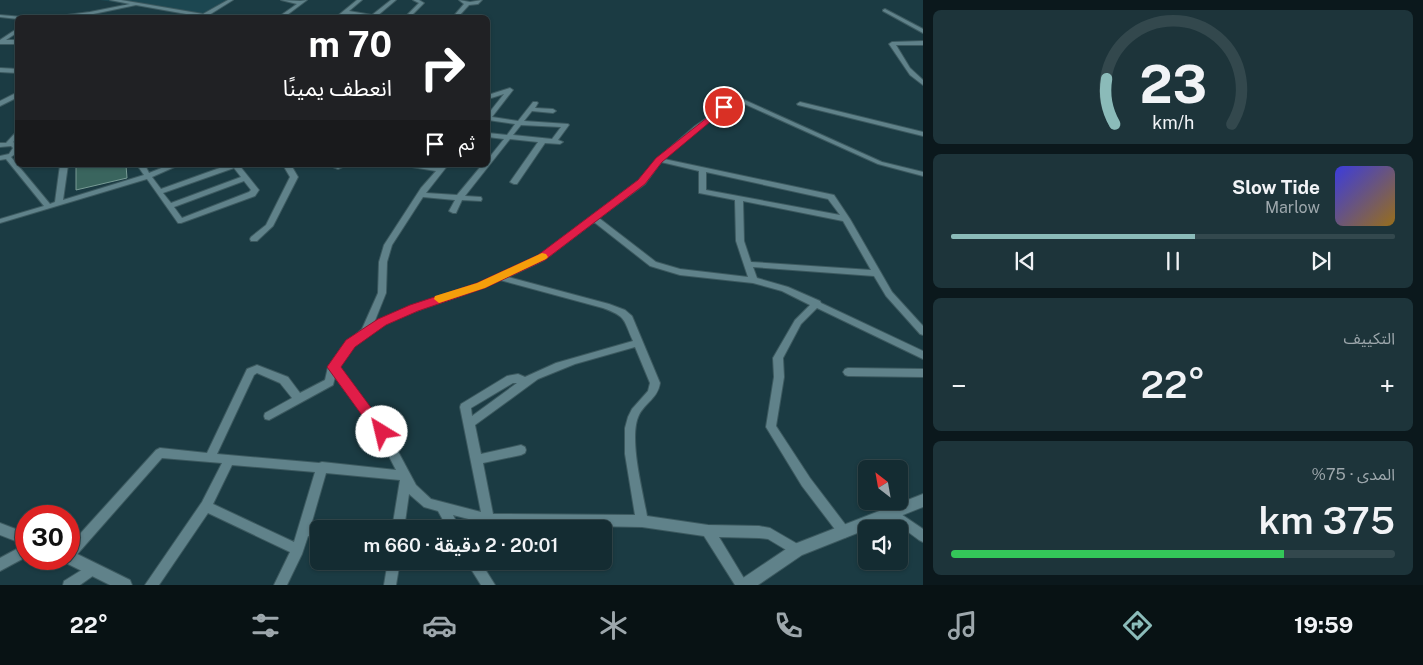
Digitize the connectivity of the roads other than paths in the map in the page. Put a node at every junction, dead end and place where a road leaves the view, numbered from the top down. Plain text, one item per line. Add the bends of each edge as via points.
1 (112, 0) edge
2 (152, 0) edge
3 (231, 0) edge
4 (283, 0) edge
5 (360, 0) edge
6 (394, 0) edge
7 (415, 0) edge
8 (461, 0) edge
9 (480, 0) edge
10 (303, 1) edge
11 (140, 4) junction
12 (467, 4) junction
13 (885, 10) dead end
14 (108, 12) junction
15 (345, 12) junction
16 (87, 15) edge
17 (110, 15) edge
18 (197, 15) edge
19 (204, 15) edge
20 (283, 15) edge
21 (342, 15) edge
22 (361, 15) edge
23 (375, 15) edge
24 (409, 15) edge
25 (457, 15) edge
26 (0, 16) edge
27 (15, 17) edge
28 (15, 31) edge
29 (923, 31) edge
30 (0, 42) edge
31 (15, 42) edge
32 (923, 43) edge
33 (0, 70) edge
34 (15, 71) edge
35 (923, 83) edge
36 (15, 95) edge
37 (0, 96) edge
38 (490, 96) edge
39 (535, 103) dead end
40 (0, 104) edge
41 (800, 104) dead end
42 (530, 109) junction
43 (553, 111) dead end
44 (490, 115) edge
45 (490, 118) edge
46 (519, 123) junction
47 (923, 134) edge
48 (490, 135) edge
49 (15, 136) edge
50 (507, 138) junction
51 (543, 140) junction
52 (8, 144) junction
53 (0, 145) edge
54 (15, 145) edge
55 (15, 149) edge
56 (4, 157) edge
57 (490, 160) edge
58 (659, 160) junction
59 (64, 167) edge
60 (142, 167) edge
61 (170, 167) edge
62 (228, 167) edge
63 (236, 167) edge
64 (288, 167) edge
65 (442, 167) edge
66 (485, 167) edge
67 (703, 170) junction
68 (923, 174) edge
69 (147, 176) junction
70 (246, 178) junction
71 (514, 182) dead end
72 (159, 192) junction
73 (421, 195) junction
74 (459, 198) junction
75 (478, 199) dead end
76 (739, 199) junction
77 (59, 203) junction
78 (48, 206) junction
79 (170, 206) junction
80 (453, 210) dead end
81 (593, 218) junction
82 (846, 219) junction
83 (0, 221) edge
84 (254, 239) dead end
85 (747, 264) junction
86 (876, 273) junction
87 (498, 276) junction
88 (753, 280) junction
89 (817, 303) junction
90 (366, 331) junction
91 (923, 332) edge
92 (637, 343) junction
93 (923, 355) edge
94 (334, 367) junction
95 (848, 372) dead end
96 (923, 373) edge
97 (526, 383) junction
98 (299, 399) junction
99 (269, 416) dead end
100 (469, 423) junction
101 (520, 450) dead end
102 (210, 456) junction
103 (229, 460) junction
104 (476, 460) junction
105 (322, 467) junction
106 (406, 476) junction
107 (923, 500) edge
108 (206, 506) junction
109 (442, 507) junction
110 (892, 513) junction
111 (488, 519) junction
112 (399, 520) edge
113 (449, 520) edge
114 (642, 521) junction
115 (0, 528) edge
116 (304, 529) junction
117 (310, 531) edge
118 (708, 531) junction
119 (844, 532) junction
120 (15, 534) edge
121 (923, 536) edge
122 (80, 543) edge
123 (298, 550) junction
124 (797, 550) junction
125 (15, 556) edge
126 (80, 562) edge
127 (0, 565) edge
128 (93, 570) junction
129 (392, 570) edge
130 (478, 570) edge
131 (69, 585) edge
132 (125, 585) edge
133 (151, 585) edge
134 (280, 585) edge
135 (390, 585) edge
136 (489, 585) edge
137 (744, 585) edge

1 - 11 street
2 - 11 street
3 - 19 street
4 - 10 street
5 - 15 street
6 - 23 street
7 - 24 street via 422,4
8 - 12 street
9 - 12 street
10 - 20 street
11 - 14 street
11 - 18 street
12 - 25 street
13 - 29 street
14 - 16 street
14 - 17 street
15 - 21 street
15 - 22 street
26 - 27 street
28 - 30 street
30 - 31 street
32 - 35 street via 892,44 908,72
33 - 34 street
36 - 37 street
36 - 40 street
38 - 44 street via 510,90
39 - 42 street
41 - 47 street
42 - 43 street
42 - 46 street
45 - 46 street
46 - 50 street
46 - 51 street via 566,125 557,141
48 - 50 street
49 - 52 street
50 - 51 street
50 - 57 street
51 - 71 street
52 - 53 street
52 - 54 street
55 - 56 street
56 - 78 street
58 - 67 street
58 - 68 street via 738,99 880,163
58 - 81 street via 642,182
59 - 77 street
60 - 69 street
61 - 69 street
62 - 72 street
63 - 70 street
64 - 84 street via 294,176 269,226
65 - 73 street
66 - 74 street
67 - 76 street via 702,191
67 - 82 street via 831,197
69 - 72 street
69 - 77 street
70 - 79 street
70 - 79 street via 255,190 252,194 181,221
72 - 79 street
73 - 74 street
73 - 90 street via 388,245 383,262 382,293
74 - 75 street
74 - 80 street
76 - 82 street
76 - 85 street via 740,241
77 - 78 street
78 - 83 street
81 - 87 street via 541,258
81 - 88 street via 646,260 663,267 680,272
82 - 86 street
85 - 86 street
85 - 88 street
86 - 91 street via 897,305
87 - 90 street via 481,286 407,311
87 - 92 street via 622,312 627,316
88 - 89 street
89 - 93 street
89 - 119 street via 798,322 778,358 771,427 806,482
90 - 94 street via 351,344
92 - 97 street via 554,368
92 - 114 street via 656,383 654,392 634,414 630,426 634,478
94 - 98 street via 329,382
94 - 106 street via 382,432
95 - 96 street
97 - 100 street
97 - 100 street via 518,378 511,380 468,404 465,407
98 - 99 street
98 - 102 street via 281,378 257,369 250,372
100 - 104 street
101 - 104 street
102 - 103 street
102 - 122 street via 164,452 157,455
103 - 105 street
103 - 108 street
104 - 111 street
105 - 106 street
105 - 116 street
106 - 109 street via 412,489 421,497
106 - 112 street
107 - 110 street
108 - 123 street
108 - 133 street
109 - 111 street
109 - 113 street
110 - 119 street
110 - 121 street
111 - 114 street
114 - 118 street
115 - 120 street
116 - 117 street
116 - 123 street
118 - 124 street via 770,534
118 - 137 street
119 - 124 street
123 - 134 street
124 - 137 street
125 - 127 street
126 - 128 street
128 - 131 street
128 - 132 street
129 - 135 street
130 - 136 street

